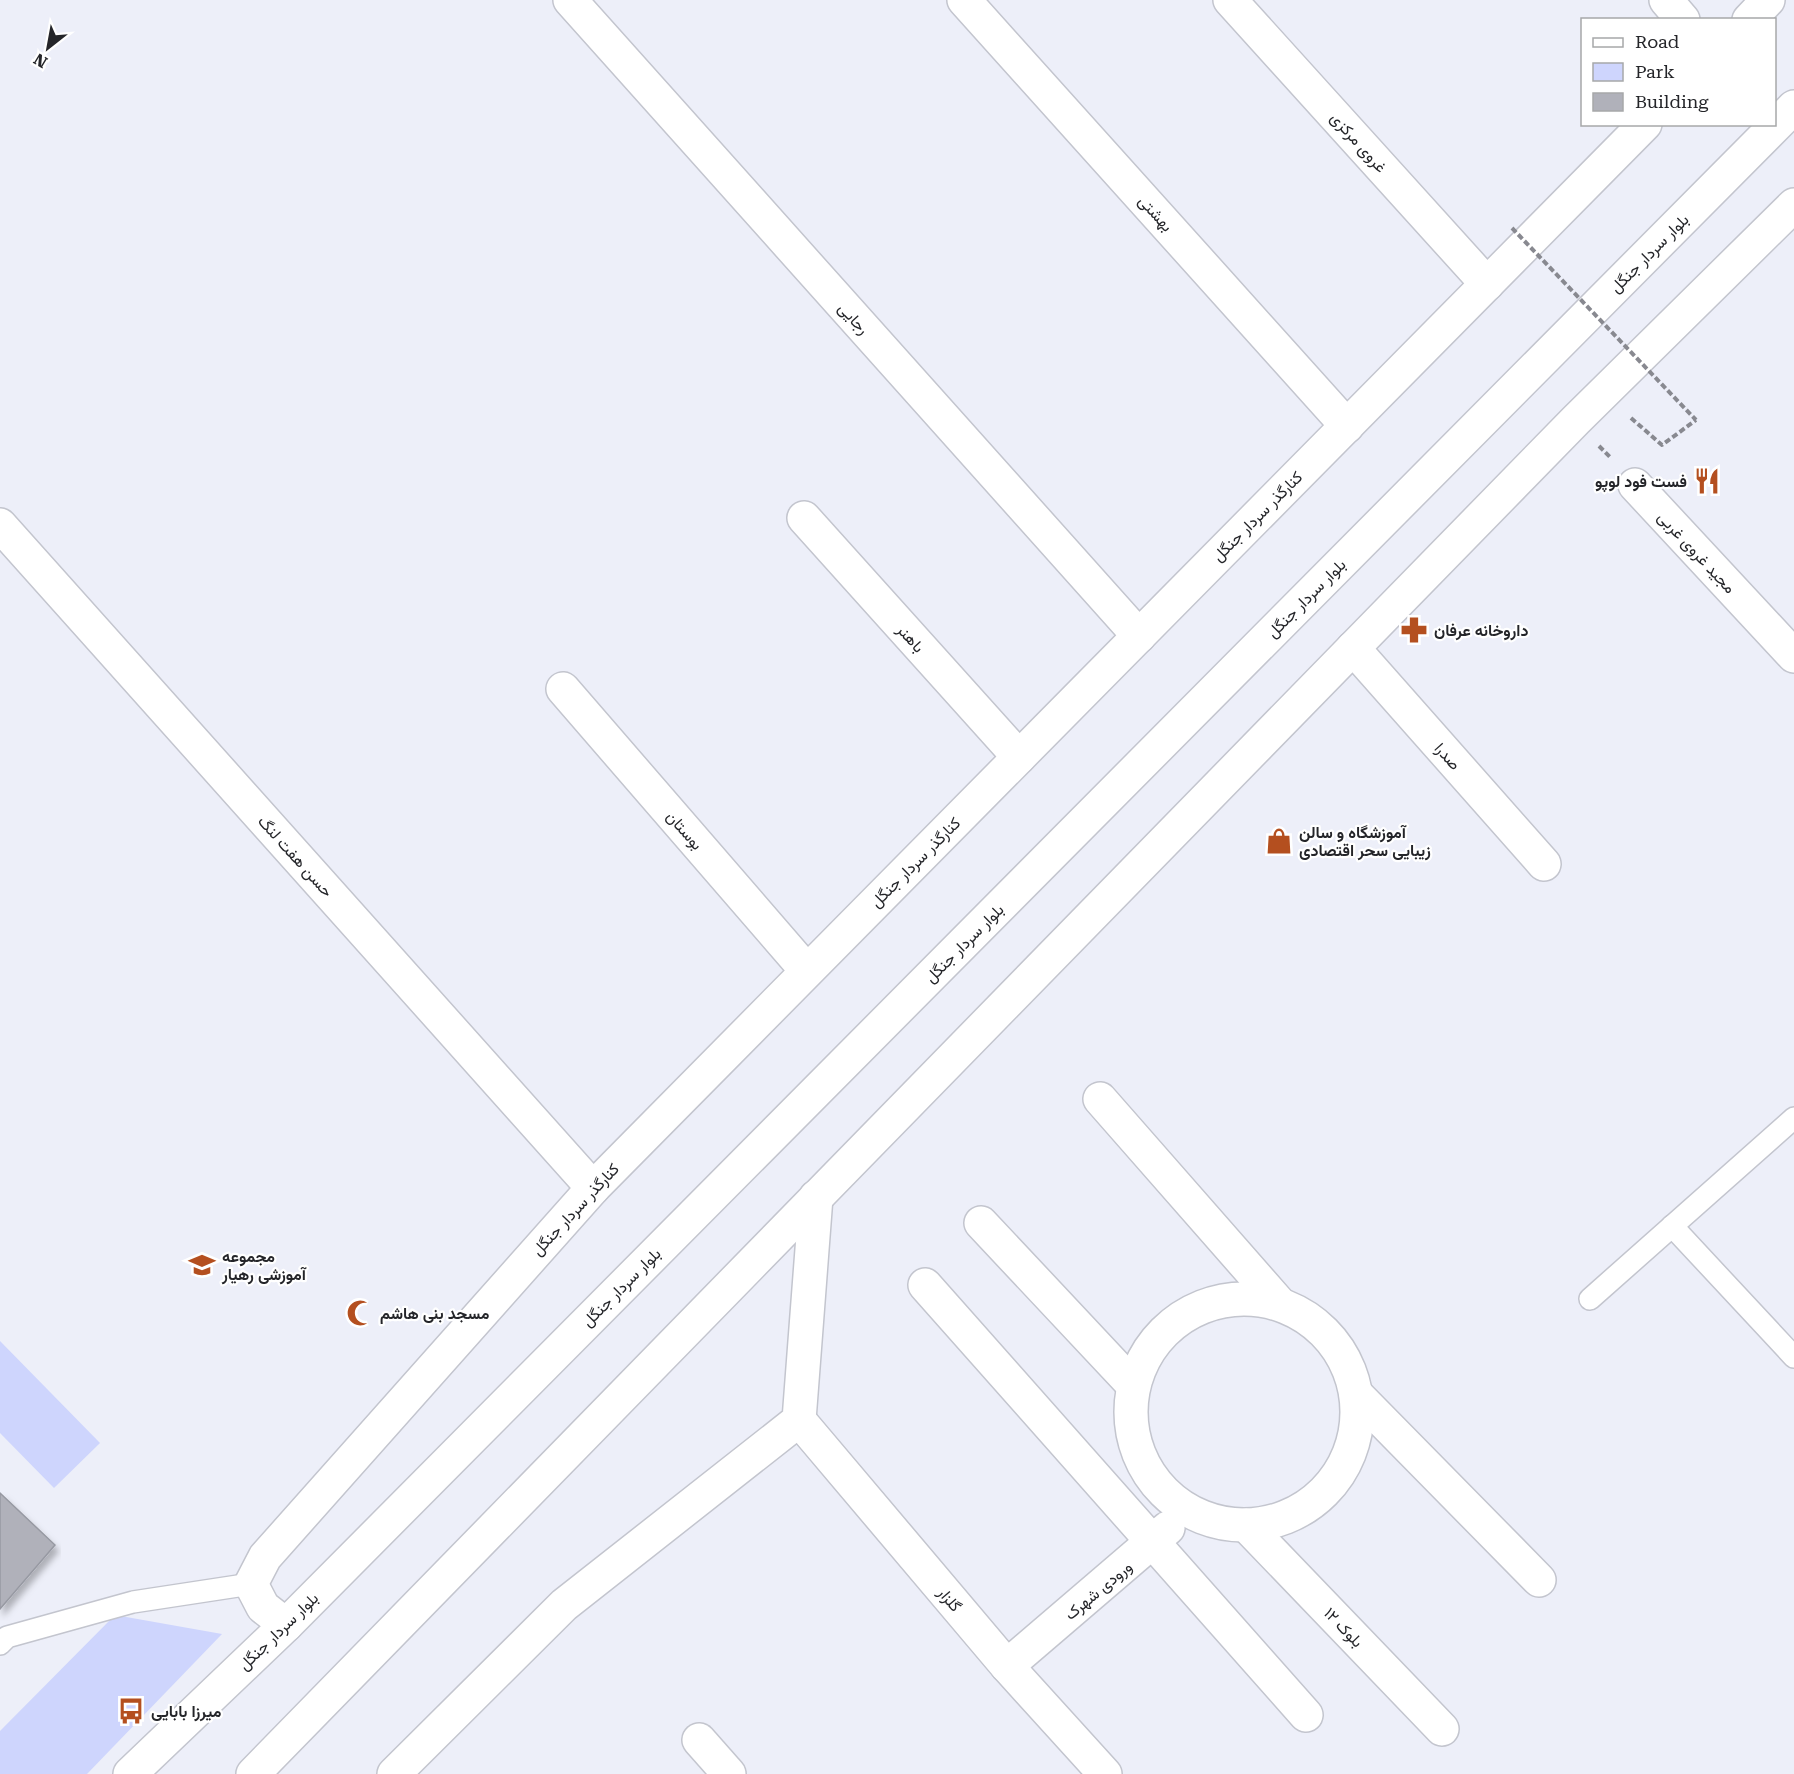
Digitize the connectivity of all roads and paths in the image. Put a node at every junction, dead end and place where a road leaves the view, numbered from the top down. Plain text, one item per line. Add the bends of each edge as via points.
1 (570, 0) edge
2 (964, 0) edge
3 (1230, 0) edge
4 (1666, 0) edge
5 (1768, 0) edge
6 (1681, 18) edge
7 (1751, 18) edge
8 (1794, 107) edge
9 (1776, 125) edge
10 (1643, 126) edge
11 (1775, 126) edge
12 (1794, 205) edge
13 (1512, 228) dead end
14 (1487, 284) junction
15 (1576, 420) junction
16 (1347, 426) junction
17 (1662, 445) dead end
18 (1635, 485) joint
19 (804, 518) dead end
20 (0, 525) edge
21 (1138, 636) junction
22 (1353, 648) junction
23 (1794, 656) edge
24 (563, 688) dead end
25 (1019, 757) junction
26 (1544, 864) dead end
27 (807, 971) junction
28 (1100, 1099) dead end
29 (1794, 1118) edge
30 (593, 1188) junction
31 (816, 1197) junction
32 (981, 1223) dead end
33 (1672, 1226) junction
34 (925, 1285) dead end
35 (1590, 1299) dead end
36 (1279, 1303) junction
37 (1794, 1357) edge
38 (1132, 1385) junction
39 (1356, 1394) junction
40 (799, 1420) junction
41 (1186, 1510) junction
42 (1246, 1525) junction
43 (1154, 1543) junction
44 (1539, 1580) dead end
45 (251, 1584) junction
46 (286, 1625) junction
47 (0, 1644) edge
48 (1007, 1666) junction
49 (1306, 1716) dead end
50 (1442, 1730) dead end
51 (699, 1740) dead end
52 (130, 1774) edge
53 (253, 1774) edge
54 (394, 1774) edge
55 (729, 1774) edge
56 (1105, 1774) edge

1 - 21 street, رجایی
2 - 16 street, بهشتی
3 - 14 street, غروی مرکزی
4 - 6 street
5 - 7 street
8 - 9 street, بلوار سردار جنگل
10 - 14 street, کنارگذر سردار جنگل
11 - 46 street, بلوار سردار جنگل
12 - 15 street
13 - 17 path, bridge via 1696,420
14 - 16 street, کنارگذر سردار جنگل
15 - 18 path
15 - 22 street
16 - 21 street, کنارگذر سردار جنگل
18 - 23 street, مجید غروی غربی
19 - 25 street, باهنر
20 - 30 street, حسن هفت لنگ
21 - 25 street, کنارگذر سردار جنگل
22 - 26 street, صدرا
22 - 31 street
24 - 27 street, بوستان
25 - 27 street, کنارگذر سردار جنگل
27 - 30 street, کنارگذر سردار جنگل
28 - 36 street
29 - 33 lane
30 - 45 street, کنارگذر سردار جنگل via 305,1510 265,1557
31 - 40 street
31 - 53 street
32 - 38 street
33 - 35 lane
33 - 37 lane
34 - 43 street
36 - 38 street via 1242,1298 1205,1304 1172,1323 1147,1351
36 - 39 street via 1307,1317 1331,1338 1348,1365
38 - 41 street via 1130,1422 1139,1457 1158,1487
39 - 42 street via 1356,1433 1342,1470 1317,1499 1284,1518
39 - 44 street
40 - 48 street, گلزار
40 - 54 street via 564,1605
41 - 42 street via 1215,1522
41 - 43 street, ورودی شهرک
42 - 50 street, بلوک ۱۲
43 - 48 street, ورودی شهرک
43 - 49 street
45 - 46 street via 263,1607
45 - 47 lane via 132,1602 7,1637
46 - 52 street, بلوار سردار جنگل
48 - 56 street, گلزار
51 - 55 street

